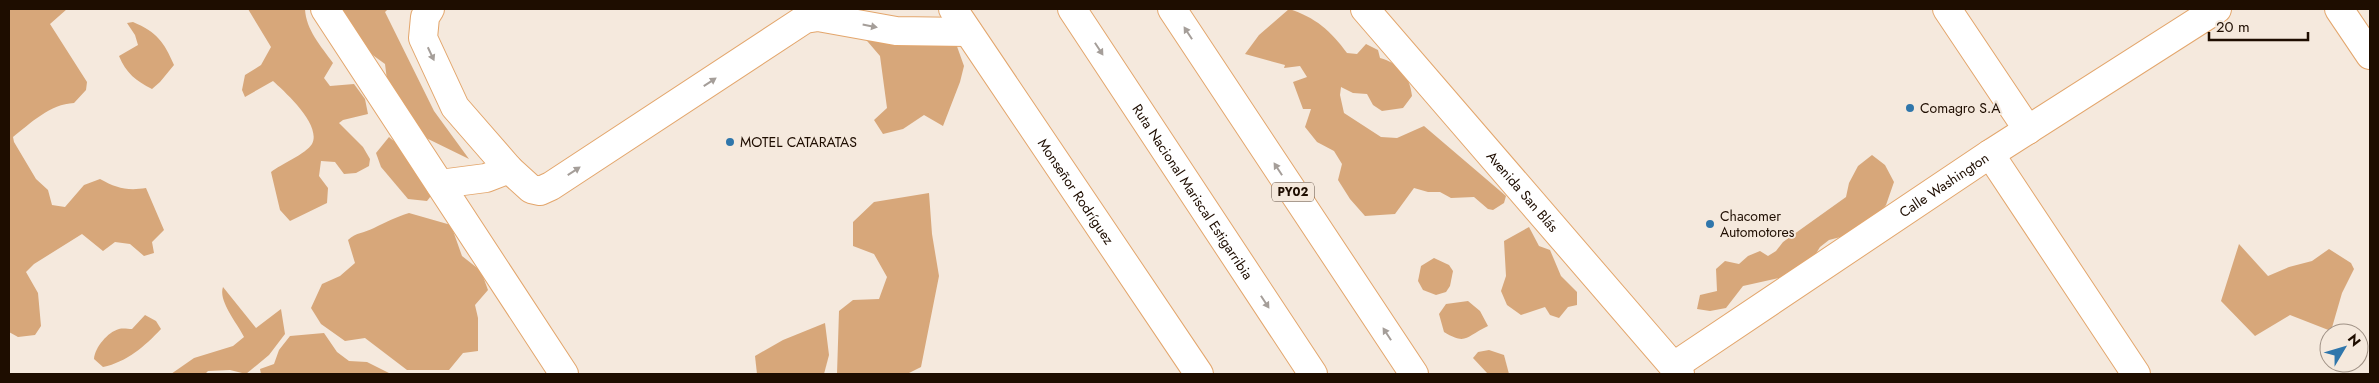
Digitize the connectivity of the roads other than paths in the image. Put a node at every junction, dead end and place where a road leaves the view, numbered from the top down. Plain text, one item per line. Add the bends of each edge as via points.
1 (325, 9) edge
2 (430, 9) edge
3 (953, 9) edge
4 (1072, 9) edge
5 (1172, 9) edge
6 (1365, 9) edge
7 (1947, 9) edge
8 (2217, 9) edge
9 (2339, 9) edge
10 (828, 14) edge
11 (968, 32) junction
12 (2370, 55) edge
13 (2028, 130) junction
14 (1990, 154) junction
15 (509, 169) junction
16 (440, 184) junction
17 (1677, 370) edge
18 (564, 374) edge
19 (1199, 374) edge
20 (1313, 374) edge
21 (1414, 374) edge
22 (2136, 374) edge

1 - 16 main road
2 -> 15 main road via 425,17 423,38 455,108
3 - 11 main road, Monseñor Rodríguez
4 -> 20 main road, Ruta Nacional Mariscal Estigarribia
21 -> 5 main road, PY02
6 - 17 main road, Avenida San Blás
7 - 13 main road
8 - 13 main road, Calle Washington
9 - 12 main road
10 -> 11 main road via 896,31
15 -> 10 main road via 531,189 540,191 551,186 805,19
11 - 19 main road, Monseñor Rodríguez
13 - 14 main road, Calle Washington
14 - 17 main road, Calle Washington
14 - 22 main road
15 - 16 main road via 486,178
16 - 18 main road

